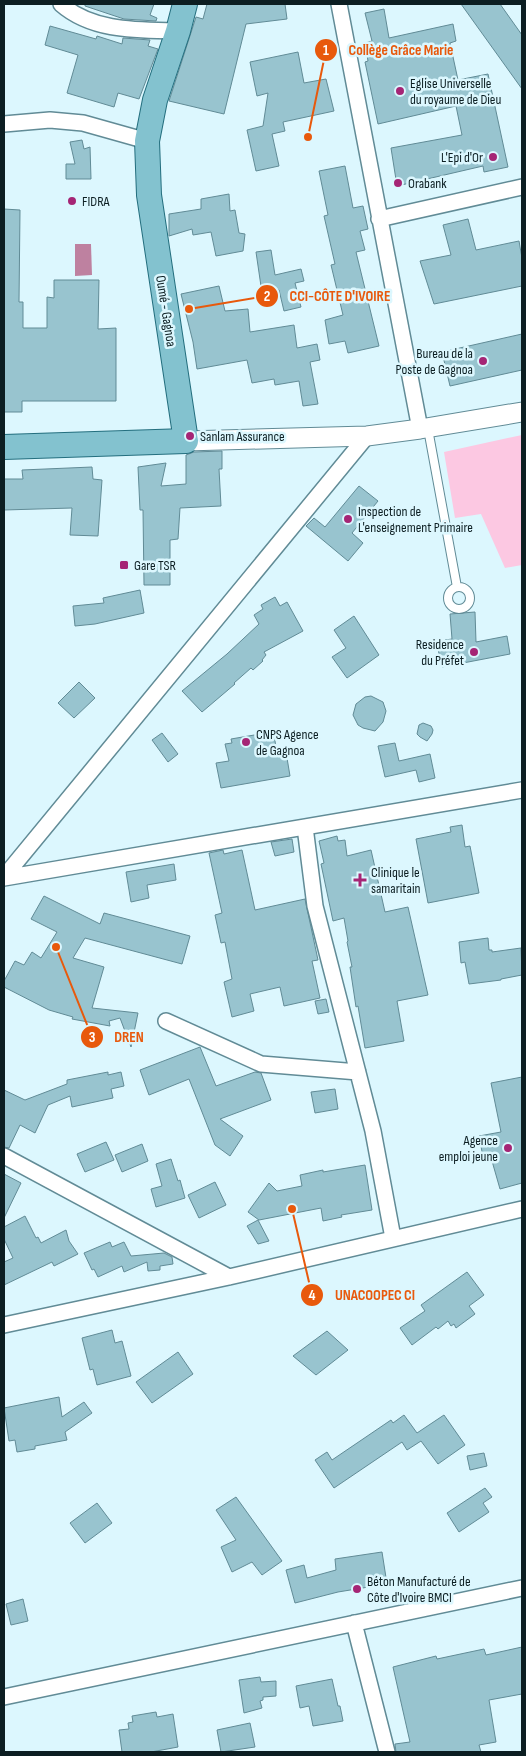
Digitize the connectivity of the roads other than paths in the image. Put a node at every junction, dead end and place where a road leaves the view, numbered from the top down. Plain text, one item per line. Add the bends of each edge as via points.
1 (61, 4) edge
2 (185, 4) edge
3 (338, 4) edge
4 (178, 31) junction
5 (4, 124) edge
6 (147, 141) junction
7 (522, 187) edge
8 (379, 219) junction
9 (522, 412) edge
10 (424, 429) junction
11 (367, 436) junction
12 (186, 441) junction
13 (4, 447) edge
14 (457, 587) dead end
15 (522, 790) edge
16 (305, 827) junction
17 (4, 878) edge
18 (166, 1021) dead end
19 (358, 1072) junction
20 (4, 1156) edge
21 (522, 1210) edge
22 (393, 1238) junction
23 (229, 1277) junction
24 (4, 1325) edge
25 (522, 1588) edge
26 (354, 1623) junction
27 (4, 1697) edge
28 (387, 1752) edge

1 - 4 street via 76,14 110,27
2 - 4 main road, Oumé - Gagnoa
3 - 8 street
4 - 6 main road, Oumé - Gagnoa via 155,100
5 - 6 street via 50,120 83,123
6 - 12 main road, Oumé - Gagnoa via 149,195
7 - 8 street
8 - 10 street
9 - 10 street
10 - 11 street
10 - 14 lane
11 - 12 street
11 - 17 street
12 - 13 main road
15 - 16 street
16 - 17 street
16 - 19 street via 315,906
18 - 19 street via 261,1064
19 - 22 street via 373,1131
20 - 23 street
21 - 22 street
22 - 23 street
23 - 24 street
25 - 26 street
26 - 27 street
26 - 28 street

